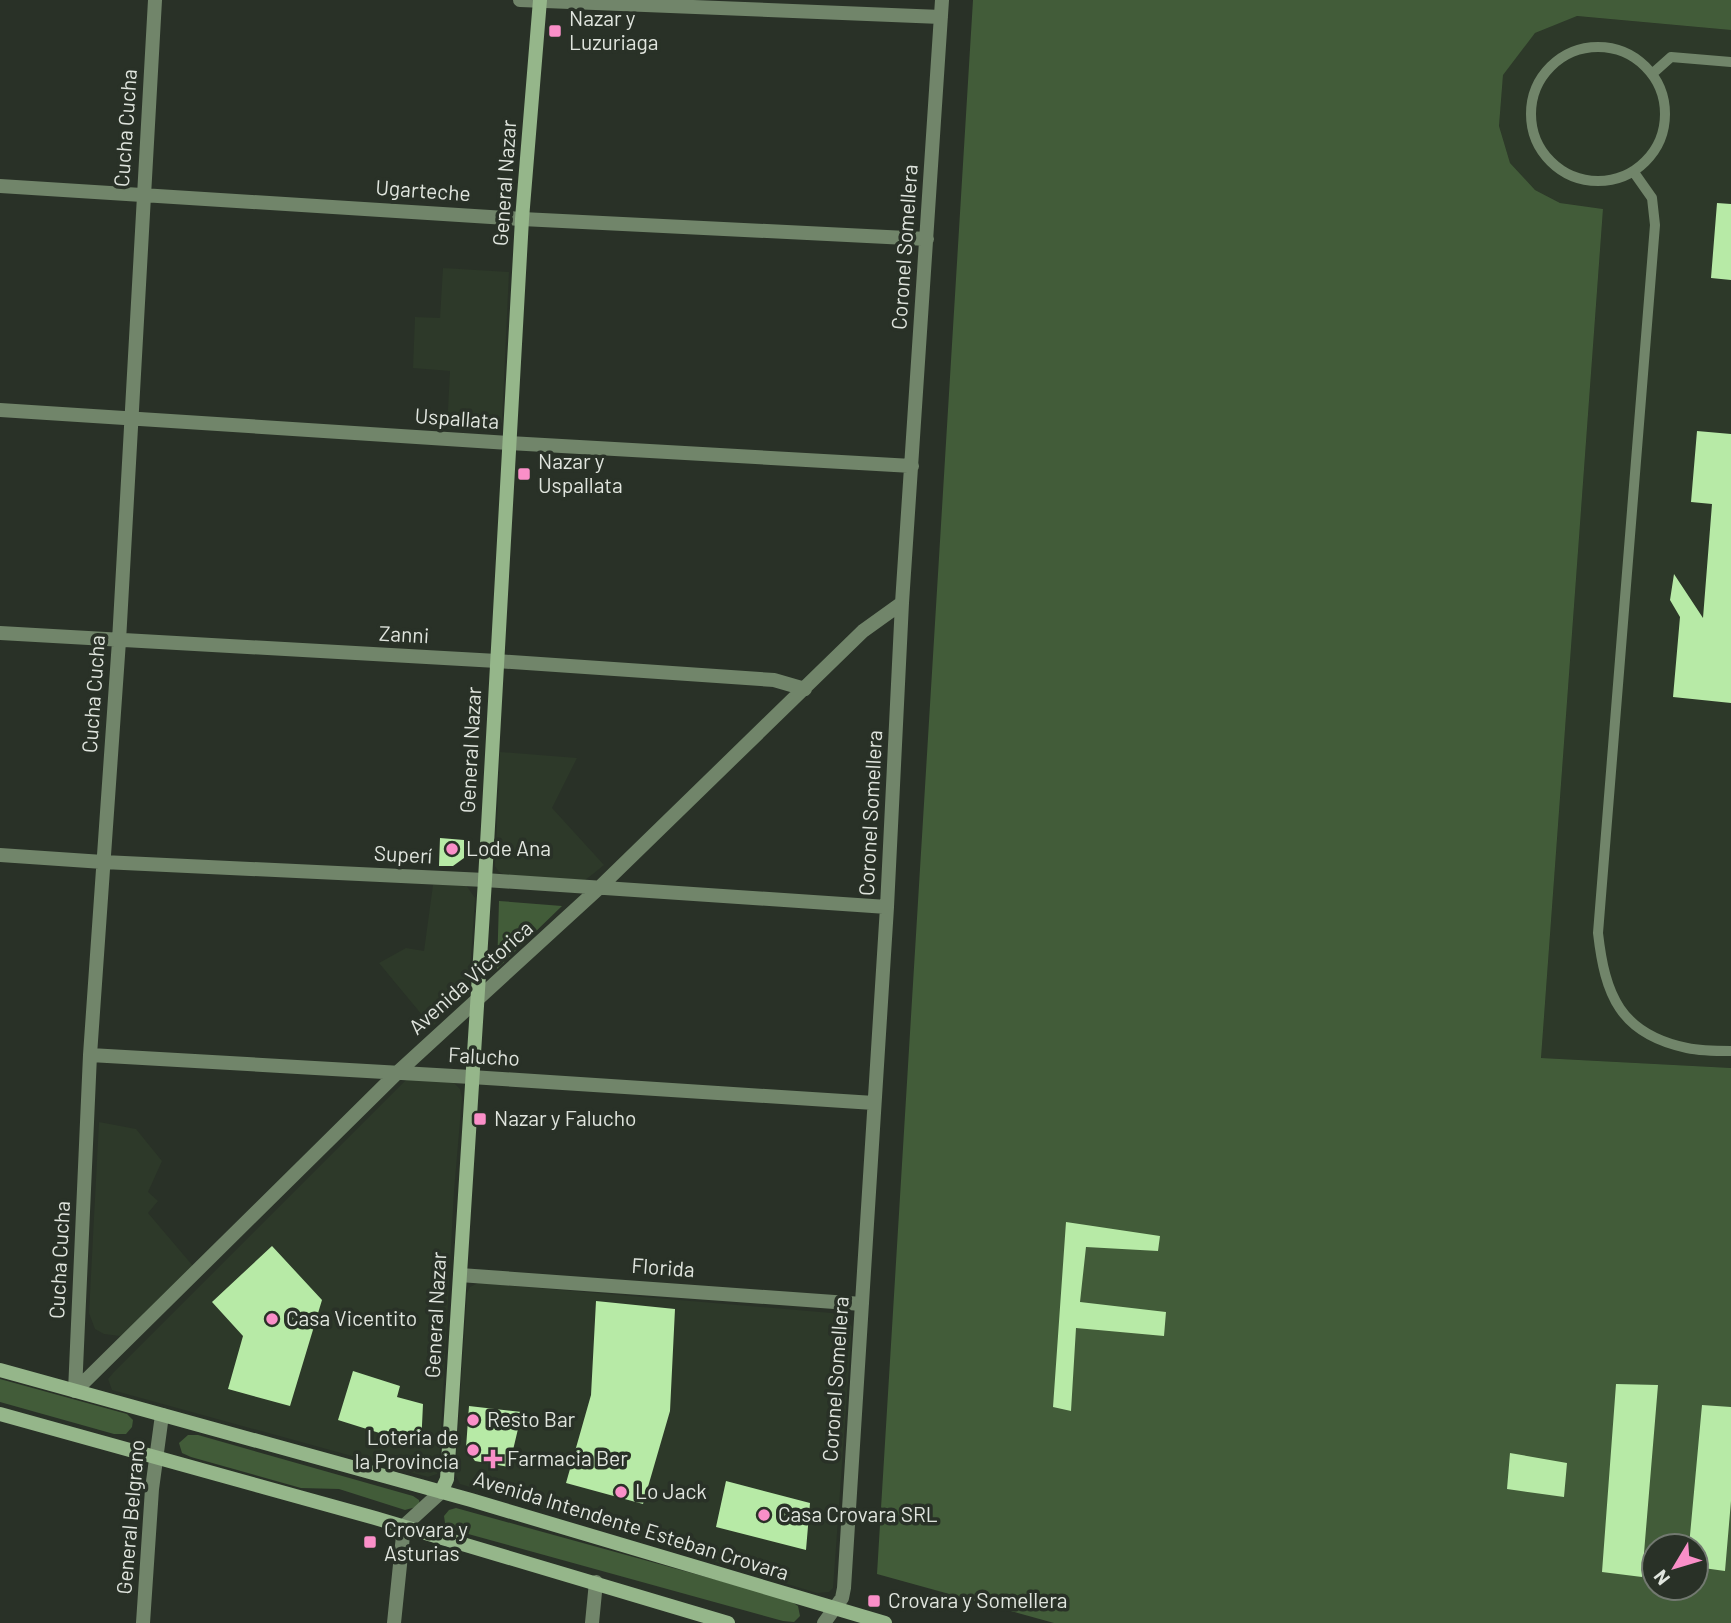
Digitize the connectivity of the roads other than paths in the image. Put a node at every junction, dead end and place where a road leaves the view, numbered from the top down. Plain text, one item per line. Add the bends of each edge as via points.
1 (155, 0) edge
2 (520, 0) edge
3 (942, 0) edge
4 (540, 1) edge
5 (941, 17) junction
6 (1731, 62) edge
7 (1653, 75) junction
8 (1633, 171) junction
9 (0, 186) edge
10 (142, 195) junction
11 (523, 219) junction
12 (927, 239) junction
13 (0, 410) edge
14 (131, 418) junction
15 (509, 443) junction
16 (912, 467) junction
17 (902, 603) junction
18 (0, 633) edge
19 (119, 640) junction
20 (497, 661) junction
21 (805, 689) junction
22 (0, 855) edge
23 (103, 862) junction
24 (485, 880) junction
25 (600, 887) junction
26 (887, 907) junction
27 (477, 1001) junction
28 (1731, 1051) edge
29 (90, 1055) junction
30 (397, 1073) junction
31 (471, 1077) junction
32 (874, 1103) junction
33 (460, 1275) junction
34 (862, 1304) junction
35 (0, 1370) edge
36 (75, 1391) junction
37 (0, 1414) edge
38 (162, 1415) junction
39 (156, 1456) junction
40 (441, 1492) junction
41 (404, 1526) junction
42 (596, 1582) junction
43 (834, 1610) junction
44 (143, 1623) edge
45 (394, 1623) edge
46 (592, 1623) edge
47 (728, 1623) edge
48 (824, 1623) edge
49 (885, 1623) edge

1 - 10 street, Cucha Cucha
2 - 4 street
3 - 5 street, Coronel Somellera
4 - 5 street
4 - 11 main road, General Nazar
5 - 12 street, Coronel Somellera
6 - 7 lane via 1671,57
7 - 8 lane via 1665,116 1661,138 1650,157
7 - 8 lane via 1636,59 1595,46 1554,62 1539,79 1531,100 1537,144 1550,162 1590,181
8 - 28 lane via 1652,198 1655,225 1598,933 1608,988 1620,1010 1639,1029 1688,1049
9 - 10 street, Ugarteche
10 - 11 street, Ugarteche
10 - 14 street, Cucha Cucha
11 - 12 street, Ugarteche
11 - 15 main road, General Nazar
12 - 16 street, Coronel Somellera
13 - 14 street, Uspallata
14 - 15 street, Uspallata
14 - 19 street, Cucha Cucha
15 - 16 street, Uspallata
15 - 20 main road, General Nazar
16 - 17 street, Coronel Somellera
17 - 21 street, Avenida Victorica via 863,631
17 - 26 street, Coronel Somellera
18 - 19 street, Zanni
19 - 20 street, Zanni
19 - 23 street, Cucha Cucha
20 - 21 street, Zanni via 774,680
20 - 24 main road, General Nazar
21 - 25 street, Avenida Victorica
22 - 23 street, Superí
23 - 24 street, Superí
23 - 29 street, Cucha Cucha
24 - 25 street, Superí
24 - 27 main road, General Nazar
25 - 26 street, Superí
25 - 27 street, Avenida Victorica
26 - 32 street, Coronel Somellera
27 - 30 street, Avenida Victorica
27 - 31 main road, General Nazar
29 - 30 street, Falucho
29 - 36 street, Cucha Cucha
30 - 31 street, Falucho
30 - 36 street, Avenida Victorica
31 - 32 street, Falucho
31 - 33 main road, General Nazar
32 - 34 street, Coronel Somellera
33 - 34 street, Florida
33 - 40 main road, General Nazar via 447,1479
34 - 43 street, Coronel Somellera via 844,1588
35 - 36 main road, Avenida Intendente Esteban Crovara
36 - 38 main road, Avenida Intendente Esteban Crovara
37 - 39 main road
38 - 39 street, General Belgrano
38 - 40 main road, Avenida Intendente Esteban Crovara
39 - 41 main road
39 - 44 street, General Belgrano
40 - 41 street
40 - 43 main road, Avenida Intendente Esteban Crovara
41 - 42 main road
41 - 45 street
42 - 46 street
42 - 47 main road
43 - 48 street, Coronel Somellera
43 - 49 main road, Avenida Intendente Esteban Crovara

